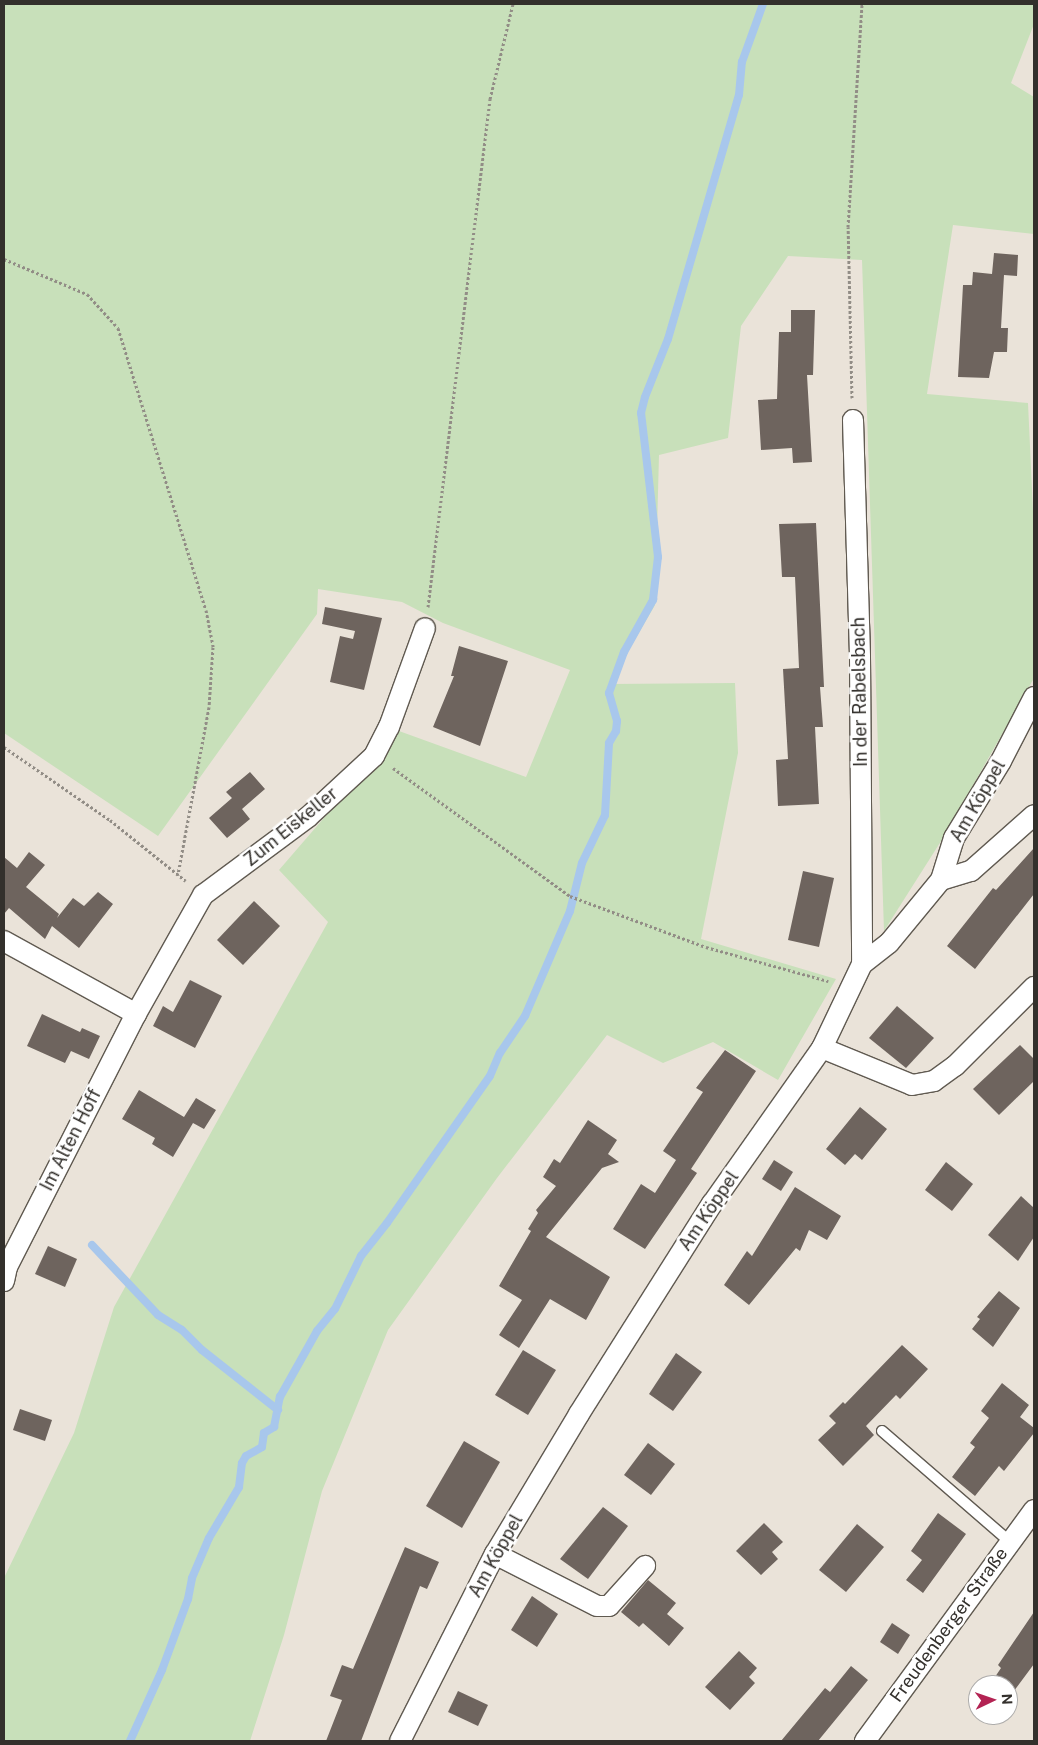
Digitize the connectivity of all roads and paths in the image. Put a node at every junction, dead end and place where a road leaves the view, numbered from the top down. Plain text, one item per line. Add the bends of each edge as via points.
1 (513, 4) edge
2 (862, 4) edge
3 (4, 259) edge
4 (853, 420) joint
5 (425, 628) joint
6 (1034, 697) edge
7 (4, 747) edge
8 (374, 756) junction
9 (1034, 815) edge
10 (940, 880) junction
11 (4, 941) edge
12 (862, 964) junction
13 (1034, 987) edge
14 (850, 988) junction
15 (136, 1014) junction
16 (822, 1048) junction
17 (5, 1270) edge
18 (882, 1431) dead end
19 (1034, 1510) edge
20 (1010, 1542) junction
21 (495, 1554) junction
22 (645, 1566) dead end
23 (400, 1741) edge
24 (865, 1741) edge

1 - 5 path via 490,99
2 - 4 path via 848,227
3 - 7 path via 87,294 118,328 206,610 213,647 209,707 178,874 110,820
4 - 12 street, In der Rabelsbach via 860,657
5 - 8 street, Zum Eiskeller via 389,727
6 - 10 street, Am Köppel via 1001,761 954,838
8 - 14 path via 570,896 706,947
8 - 15 street, Zum Eiskeller via 308,817 203,895
9 - 10 street via 971,871
10 - 12 street, Am Köppel via 889,943
11 - 15 street
12 - 14 street, Am Köppel
13 - 16 street via 955,1066 934,1081 912,1085
14 - 16 street, Am Köppel
15 - 17 street, Im Alten Hoff
16 - 21 street, Am Köppel via 712,1204
18 - 20 lane
19 - 20 street, Freudenberger Straße
20 - 24 street, Freudenberger Straße
21 - 22 street via 597,1606 609,1606
21 - 23 street, Am Köppel

